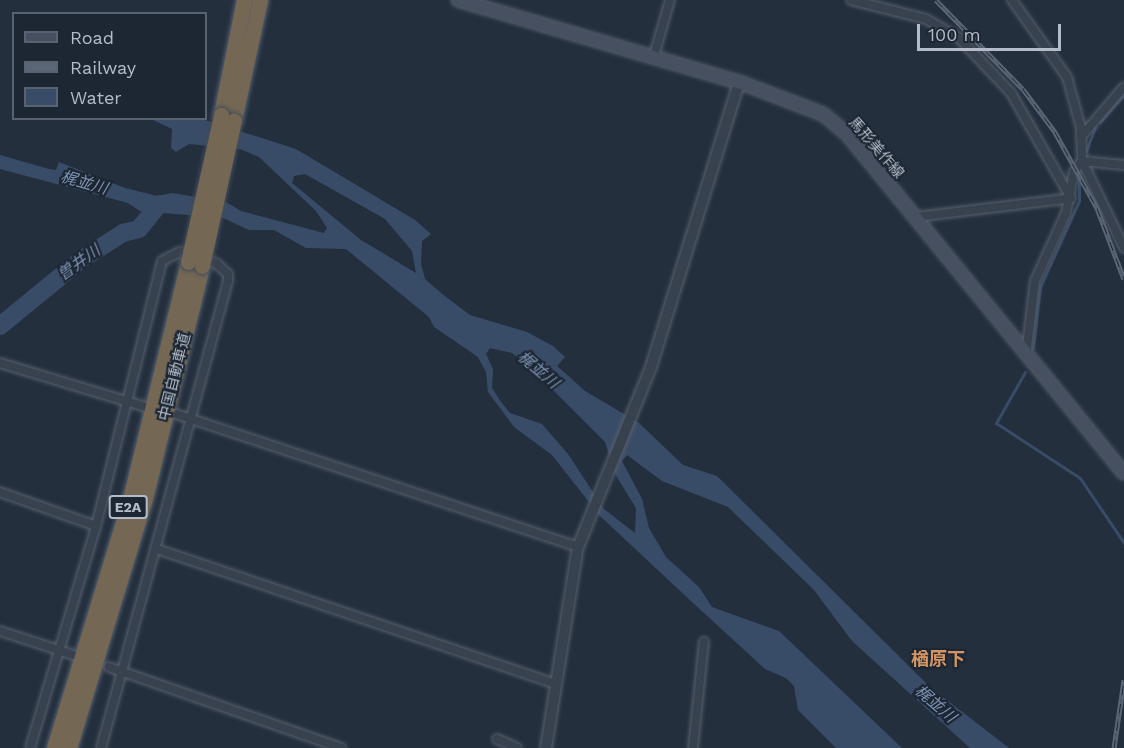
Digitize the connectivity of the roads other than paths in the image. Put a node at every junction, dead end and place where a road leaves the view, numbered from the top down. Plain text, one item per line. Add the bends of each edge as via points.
1 (244, 0) edge
2 (260, 0) edge
3 (458, 0) edge
4 (669, 0) edge
5 (852, 0) edge
6 (1012, 0) edge
7 (654, 56) junction
8 (739, 82) junction
9 (1124, 87) edge
10 (227, 118) junction
11 (1082, 137) junction
12 (1082, 161) junction
13 (1124, 165) edge
14 (1071, 198) junction
15 (915, 217) junction
16 (1124, 248) edge
17 (195, 264) junction
18 (1026, 355) junction
19 (0, 363) edge
20 (130, 403) junction
21 (146, 407) dead end
22 (176, 414) dead end
23 (191, 419) junction
24 (1124, 473) edge
25 (0, 492) edge
26 (96, 526) junction
27 (578, 548) junction
28 (157, 549) junction
29 (115, 603) junction
30 (0, 631) edge
31 (704, 642) dead end
32 (62, 651) junction
33 (74, 655) dead end
34 (109, 667) dead end
35 (124, 672) junction
36 (556, 684) junction
37 (497, 739) dead end
38 (30, 748) edge
39 (54, 748) edge
40 (69, 748) edge
41 (79, 748) edge
42 (101, 748) edge
43 (341, 748) edge
44 (517, 748) edge
45 (546, 748) edge
46 (693, 748) edge

1 - 10 highway, 中国自動車道 / E2A
2 - 10 highway, 中国自動車道 / E2A
3 - 7 main road, 馬形美作線
4 - 7 street
5 - 14 street via 926,19 959,38 1011,93
6 - 11 street via 1067,77
7 - 8 main road, 馬形美作線
8 - 15 main road, 馬形美作線 via 823,114 848,135
8 - 27 street via 640,395
9 - 11 street
10 - 17 highway, 中国自動車道 / E2A, bridge
11 - 12 street
12 - 13 street
12 - 14 street via 1074,172
12 - 16 street
14 - 15 street
14 - 18 street via 1035,281
15 - 18 main road, 馬形美作線
17 - 29 highway, 中国自動車道 / E2A
17 - 39 highway, 中国自動車道 / E2A via 130,499
18 - 24 main road, 馬形美作線
19 - 20 street
20 - 21 street
20 - 23 street via 162,261 180,252 194,255 224,268 228,281
20 - 26 street
22 - 23 street
23 - 27 street
23 - 28 street
25 - 26 street
26 - 32 street
27 - 36 street
28 - 35 street
28 - 36 street
29 - 40 highway, 中国自動車道 / E2A
29 - 41 highway
30 - 32 street
31 - 46 street
32 - 33 street
32 - 38 street
34 - 35 street
35 - 42 street
35 - 43 street
36 - 45 street
37 - 44 street

